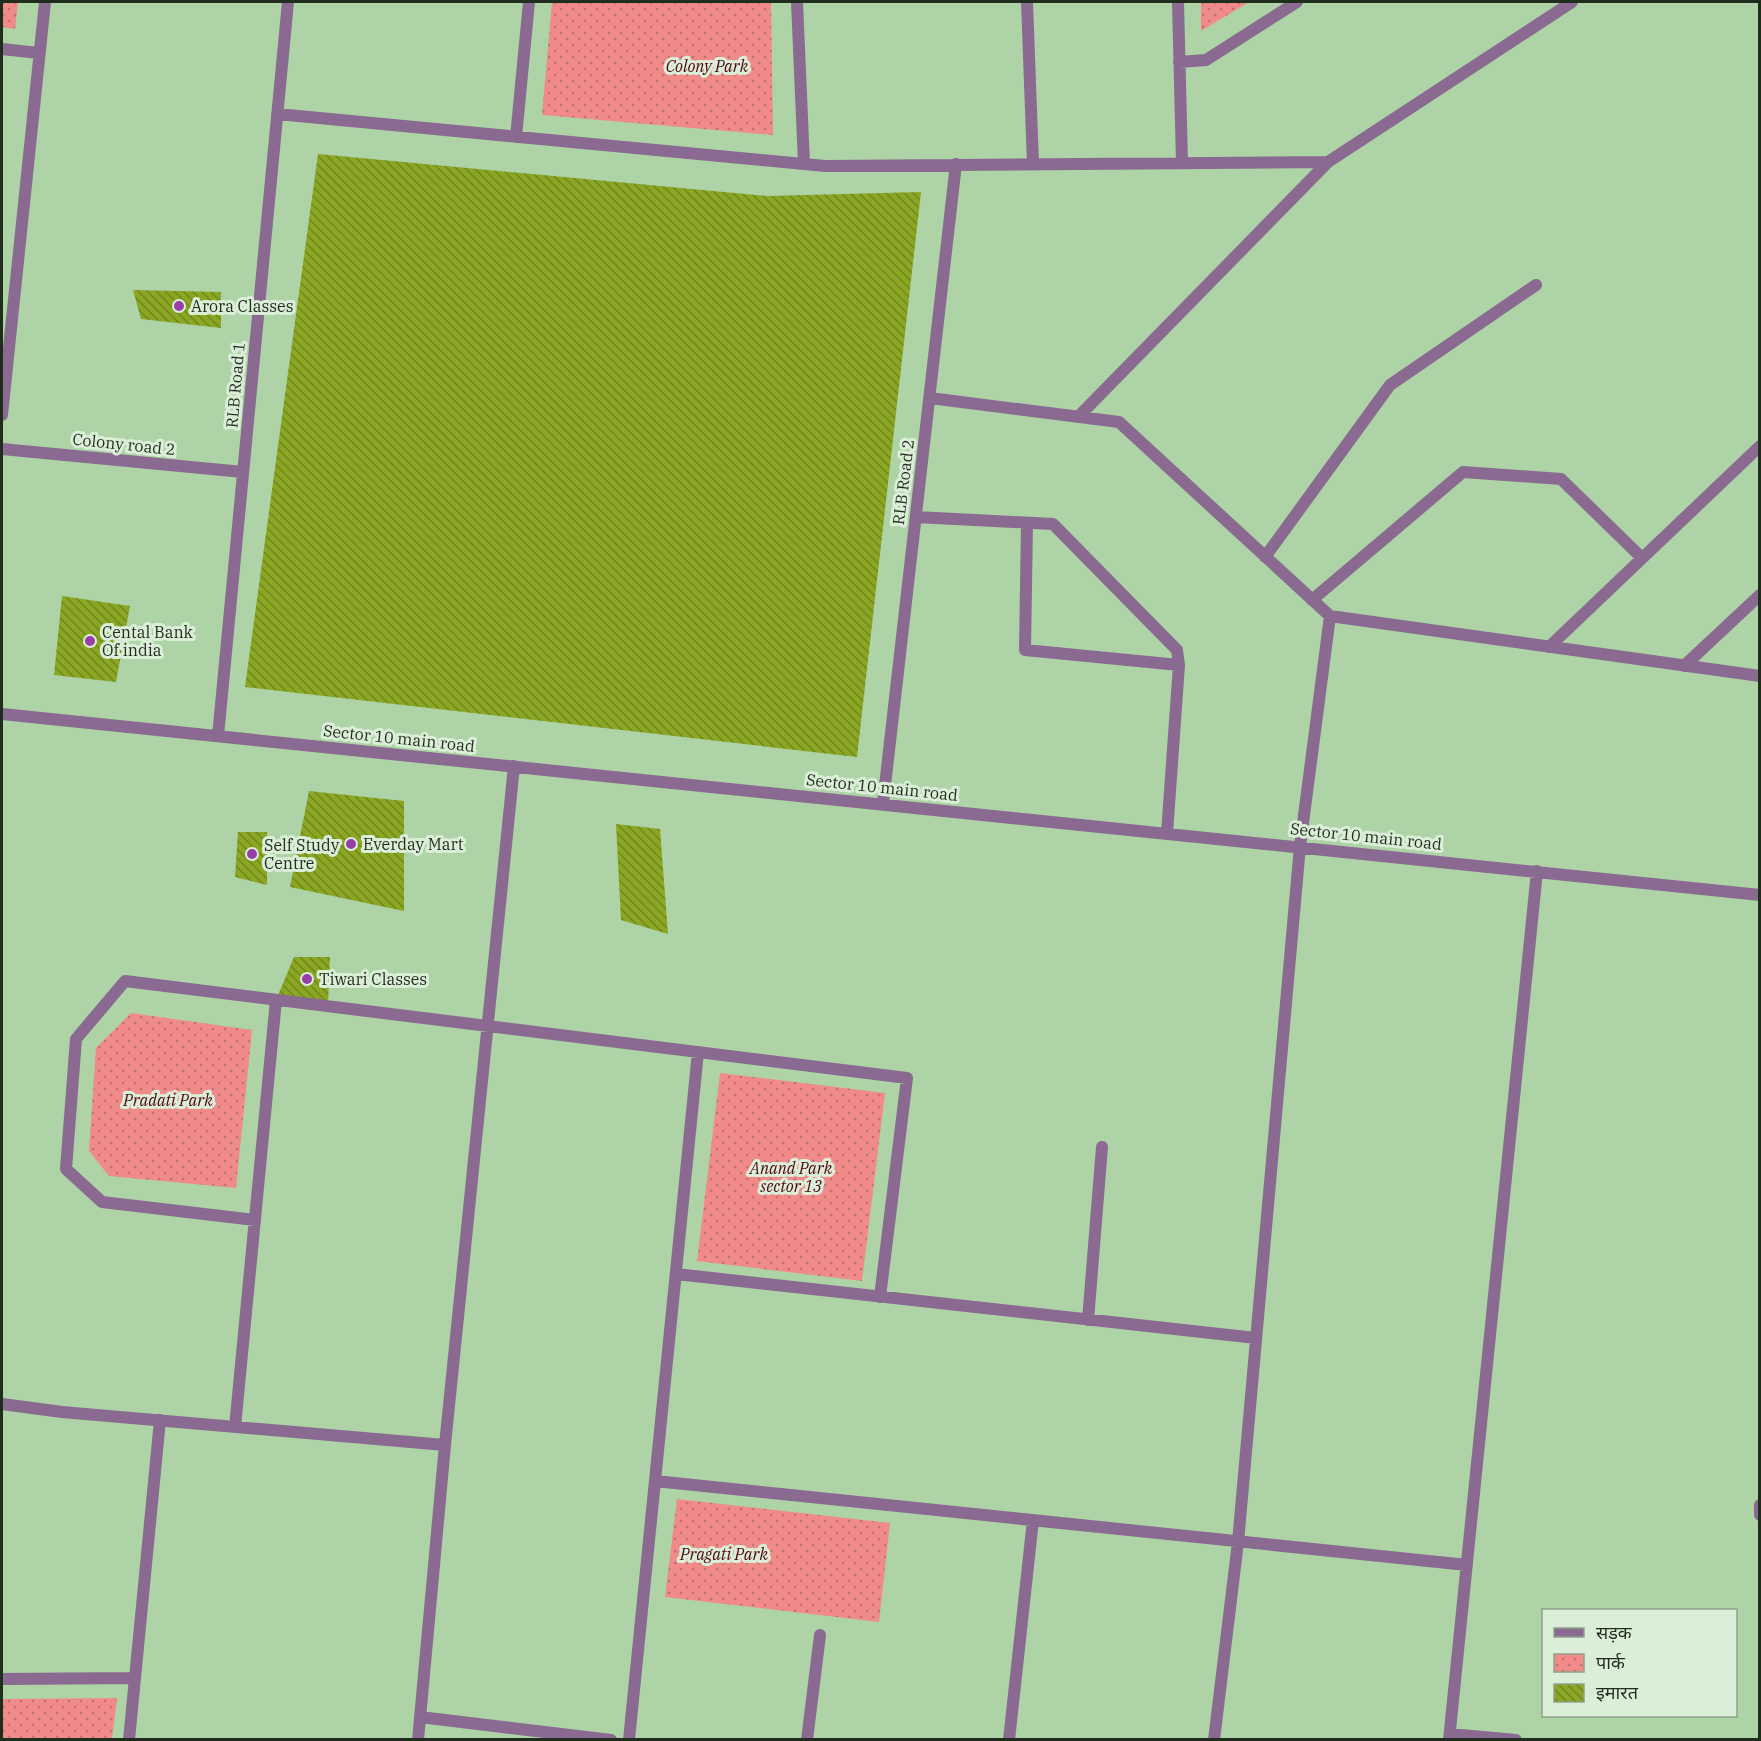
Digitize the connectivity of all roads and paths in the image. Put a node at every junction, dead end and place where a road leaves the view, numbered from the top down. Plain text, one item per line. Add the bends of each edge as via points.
1 (45, 2) edge
2 (288, 2) edge
3 (529, 2) edge
4 (797, 2) edge
5 (1027, 2) edge
6 (1178, 2) edge
7 (1296, 2) edge
8 (1572, 2) edge
9 (2, 49) edge
10 (39, 53) junction
11 (1179, 62) junction
12 (277, 114) junction
13 (516, 137) junction
14 (1328, 162) junction
15 (1182, 163) junction
16 (804, 164) junction
17 (1033, 164) junction
18 (956, 165) junction
19 (1536, 285) dead end
20 (930, 398) junction
21 (2, 416) edge
22 (1079, 416) junction
23 (1760, 446) edge
24 (2, 449) edge
25 (243, 472) junction
26 (916, 516) junction
27 (1027, 523) junction
28 (1265, 557) junction
29 (1642, 558) junction
30 (1760, 595) edge
31 (1312, 600) junction
32 (1330, 616) junction
33 (1549, 647) junction
34 (1179, 665) junction
35 (1684, 666) junction
36 (1760, 676) edge
37 (2, 714) edge
38 (218, 736) junction
39 (514, 766) junction
40 (883, 803) junction
41 (1167, 833) junction
42 (1300, 846) junction
43 (1537, 871) junction
44 (1760, 895) edge
45 (276, 1000) junction
46 (487, 1026) junction
47 (698, 1052) junction
48 (1102, 1147) dead end
49 (255, 1220) junction
50 (676, 1274) junction
51 (880, 1297) junction
52 (1088, 1320) junction
53 (1256, 1338) junction
54 (2, 1404) edge
55 (160, 1420) junction
56 (235, 1427) junction
57 (445, 1445) junction
58 (655, 1481) junction
59 (1760, 1505) edge
60 (1760, 1515) edge
61 (1033, 1520) junction
62 (1238, 1542) junction
63 (1467, 1565) junction
64 (820, 1635) dead end
65 (135, 1678) junction
66 (2, 1679) edge
67 (420, 1717) junction
68 (1450, 1737) edge
69 (129, 1740) edge
70 (418, 1740) edge
71 (611, 1740) edge
72 (629, 1740) edge
73 (807, 1740) edge
74 (1009, 1740) edge
75 (1214, 1740) edge
76 (1516, 1740) edge

1 - 10 street
2 - 12 street, RLB Road 1
3 - 13 street
4 - 16 street
5 - 17 street
6 - 11 street
7 - 11 street via 1206,60
8 - 14 street
9 - 10 street
10 - 21 street
11 - 15 street
12 - 13 street
12 - 25 street, RLB Road 1
13 - 16 street
14 - 15 street
14 - 22 street
15 - 17 street
16 - 18 street
17 - 18 street
18 - 20 street, RLB Road 2
19 - 28 street via 1390,385
20 - 22 street
20 - 26 street, RLB Road 2
22 - 28 street via 1119,422
23 - 29 street
24 - 25 street, Colony road 2
25 - 38 street, RLB Road 1
26 - 27 street
26 - 40 street, RLB Road 2
27 - 34 street via 1053,525 1177,650
27 - 34 street via 1025,650
28 - 31 street
29 - 31 street via 1561,479 1463,472
29 - 33 street
30 - 35 street
31 - 32 street
32 - 33 street
32 - 42 street
33 - 35 street
34 - 41 street
35 - 36 street
37 - 38 street, Sector 10 main road
38 - 39 street, Sector 10 main road
39 - 40 street, Sector 10 main road
39 - 46 street
40 - 41 street, Sector 10 main road
41 - 42 street, Sector 10 main road
42 - 43 street, Sector 10 main road
42 - 53 street
43 - 44 street, Sector 10 main road
43 - 63 street
45 - 46 street
45 - 49 street
45 - 49 street via 124,981 76,1039 66,1169 102,1202
46 - 47 street
46 - 57 street
47 - 50 street
47 - 51 street via 907,1078
48 - 52 street
49 - 56 street
50 - 51 street
50 - 58 street
51 - 52 street
52 - 53 street
53 - 62 street
54 - 55 street
55 - 56 street
55 - 65 street
56 - 57 street
57 - 67 street
58 - 61 street
58 - 72 street
59 - 60 street
61 - 62 street
61 - 74 street
62 - 63 street
62 - 75 street
63 - 68 street
64 - 73 street
65 - 66 street
65 - 69 street
67 - 70 street
67 - 71 street
68 - 76 street

